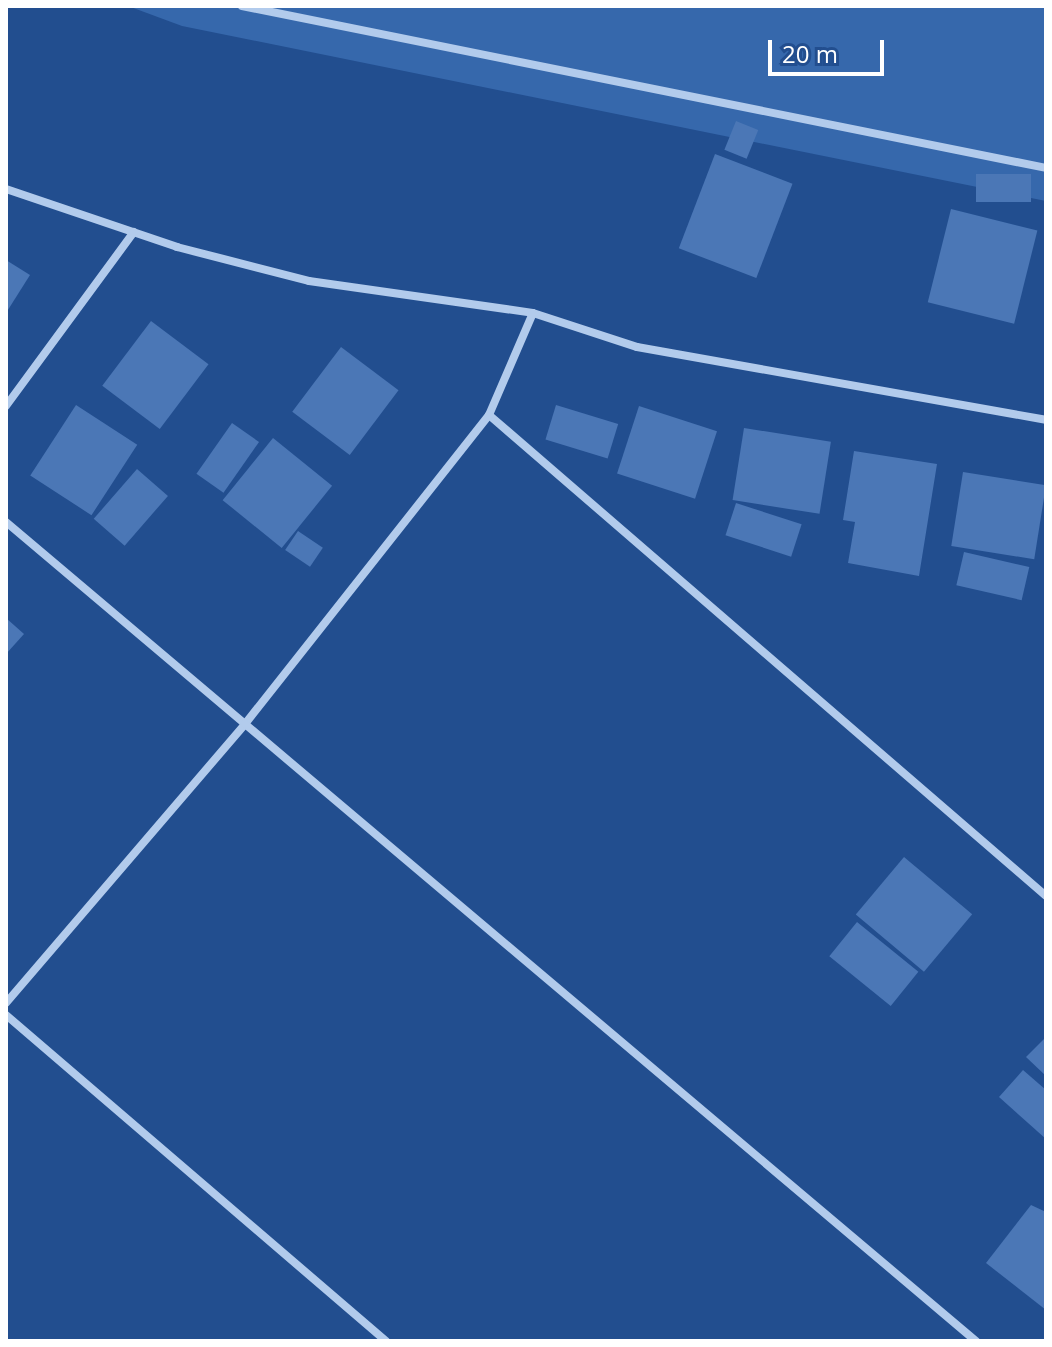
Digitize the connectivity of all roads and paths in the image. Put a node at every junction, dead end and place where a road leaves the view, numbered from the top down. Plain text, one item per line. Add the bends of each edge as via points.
1 (242, 6) edge
2 (1046, 168) edge
3 (6, 189) edge
4 (134, 232) junction
5 (533, 313) junction
6 (6, 406) edge
7 (489, 415) junction
8 (1046, 420) edge
9 (6, 522) edge
10 (245, 724) junction
11 (1046, 896) edge
12 (6, 1003) edge
13 (6, 1015) edge
14 (386, 1341) edge
15 (976, 1341) edge

1 - 2 street
3 - 4 street
4 - 5 street via 309,281
4 - 6 street
5 - 7 street
5 - 8 street via 637,347
7 - 10 street
7 - 11 street
9 - 10 street
10 - 12 street
10 - 15 street
13 - 14 street

